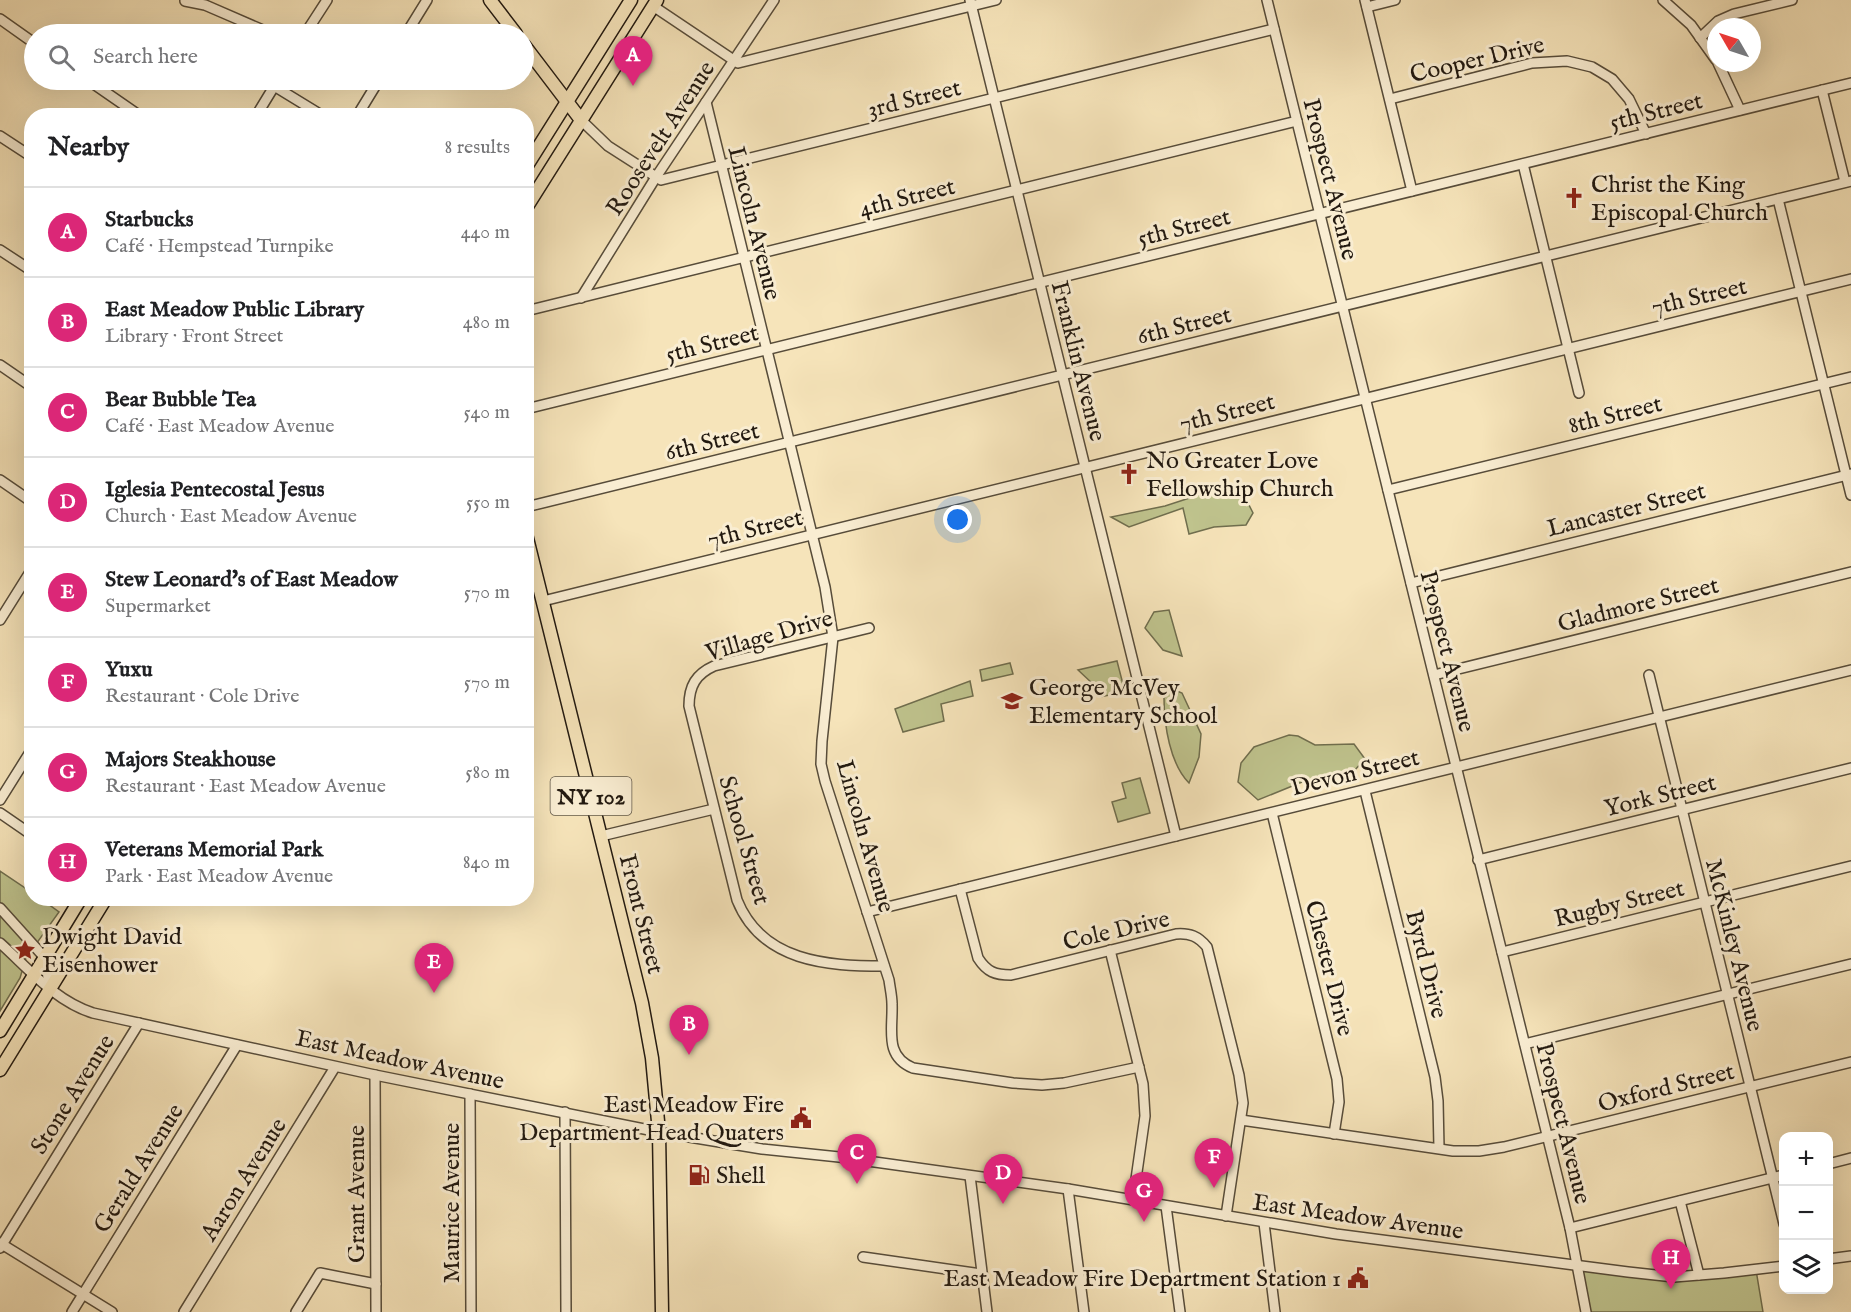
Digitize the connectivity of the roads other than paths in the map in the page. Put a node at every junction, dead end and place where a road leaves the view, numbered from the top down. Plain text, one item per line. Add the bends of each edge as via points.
1 (327, 0) edge
2 (427, 0) edge
3 (490, 0) edge
4 (631, 0) edge
5 (774, 0) edge
6 (996, 0) edge
7 (1267, 0) edge
8 (1395, 0) edge
9 (1663, 0) edge
10 (1792, 0) edge
11 (185, 1) edge
12 (655, 3) edge
13 (971, 3) edge
14 (1366, 4) edge
15 (0, 19) edge
16 (249, 24) edge
17 (311, 24) edge
18 (412, 24) edge
19 (508, 24) edge
20 (1274, 29) junction
21 (24, 36) edge
22 (1700, 38) junction
23 (1707, 47) edge
24 (534, 58) edge
25 (733, 60) junction
26 (1722, 72) edge
27 (1851, 83) edge
28 (102, 90) edge
29 (272, 90) edge
30 (286, 90) edge
31 (373, 90) edge
32 (1822, 90) junction
33 (994, 99) junction
34 (1390, 99) junction
35 (566, 101) junction
36 (706, 102) junction
37 (128, 108) edge
38 (261, 108) edge
39 (312, 108) edge
40 (362, 108) edge
41 (1740, 110) junction
42 (581, 120) junction
43 (1297, 121) junction
44 (1646, 134) junction
45 (0, 136) edge
46 (24, 152) edge
47 (534, 154) edge
48 (1523, 164) junction
49 (721, 165) junction
50 (656, 177) junction
51 (1848, 182) edge
52 (1017, 190) junction
53 (1412, 191) junction
54 (534, 195) edge
55 (1778, 199) junction
56 (1320, 214) junction
57 (0, 250) edge
58 (1546, 256) junction
59 (744, 258) junction
60 (24, 266) edge
61 (1851, 279) edge
62 (1039, 282) junction
63 (1801, 291) junction
64 (581, 298) junction
65 (1343, 306) junction
66 (534, 309) edge
67 (1568, 348) junction
68 (766, 350) junction
69 (0, 365) edge
70 (1062, 375) junction
71 (1851, 376) edge
72 (24, 382) edge
73 (1824, 383) junction
74 (1579, 393) dead end
75 (1365, 398) junction
76 (534, 407) edge
77 (789, 442) junction
78 (1085, 467) junction
79 (1849, 475) edge
80 (0, 480) edge
81 (1388, 490) junction
82 (1851, 495) edge
83 (24, 496) edge
84 (534, 505) edge
85 (812, 534) junction
86 (534, 566) edge
87 (1851, 572) edge
88 (24, 582) edge
89 (1411, 583) junction
90 (543, 601) junction
91 (0, 620) edge
92 (869, 628) dead end
93 (833, 637) junction
94 (1851, 670) edge
95 (1434, 675) junction
96 (1649, 675) dead end
97 (689, 693) joint
98 (1659, 717) junction
99 (24, 762) edge
100 (1456, 767) junction
101 (1851, 768) edge
102 (1365, 790) junction
103 (0, 800) edge
104 (714, 809) junction
105 (1682, 810) junction
106 (0, 813) edge
107 (1272, 813) junction
108 (24, 830) edge
109 (601, 836) junction
110 (1176, 836) junction
111 (1478, 860) junction
112 (1851, 866) edge
113 (960, 890) junction
114 (1705, 902) junction
115 (76, 906) edge
116 (101, 906) edge
117 (0, 908) edge
118 (867, 912) junction
119 (0, 943) edge
120 (1110, 950) junction
121 (1502, 952) junction
122 (45, 958) junction
123 (1851, 964) edge
124 (884, 966) junction
125 (34, 975) junction
126 (50, 990) junction
127 (1727, 994) junction
128 (139, 1023) junction
129 (0, 1030) edge
130 (1525, 1044) junction
131 (237, 1045) junction
132 (1851, 1062) edge
133 (335, 1067) junction
134 (1139, 1067) junction
135 (0, 1070) edge
136 (375, 1075) junction
137 (1749, 1086) junction
138 (470, 1094) junction
139 (566, 1112) junction
140 (1241, 1120) junction
141 (658, 1131) junction
142 (1334, 1134) junction
143 (1547, 1136) junction
144 (1439, 1148) junction
145 (1851, 1158) edge
146 (1833, 1163) edge
147 (970, 1176) junction
148 (1779, 1176) edge
149 (1772, 1178) junction
150 (1068, 1189) junction
151 (1132, 1200) junction
152 (1680, 1201) junction
153 (1779, 1205) edge
154 (1166, 1206) junction
155 (1226, 1216) junction
156 (1264, 1223) junction
157 (1570, 1228) junction
158 (1, 1245) edge
159 (1851, 1256) edge
160 (863, 1257) dead end
161 (1833, 1258) edge
162 (1579, 1266) junction
163 (1779, 1267) edge
164 (981, 1274) junction
165 (1699, 1275) junction
166 (376, 1284) junction
167 (83, 1294) junction
168 (72, 1312) edge
169 (112, 1312) edge
170 (184, 1312) edge
171 (296, 1312) edge
172 (376, 1312) edge
173 (471, 1312) edge
174 (566, 1312) edge
175 (662, 1312) edge
176 (987, 1312) edge
177 (1084, 1312) edge
178 (1180, 1312) edge
179 (1275, 1312) edge
180 (1586, 1312) edge

1 - 17 street
2 - 18 street
3 - 19 main road
4 - 35 main road
5 - 25 street, Roosevelt Avenue
6 - 13 street
7 - 20 street, Prospect Avenue
8 - 14 street
9 - 22 street
10 - 22 street via 1718,21
11 - 16 street via 205,5
12 - 25 street
12 - 42 main road
13 - 25 street via 738,63
13 - 33 street, Franklin Avenue
14 - 34 street
15 - 21 street
20 - 33 street, 3rd Street
20 - 43 street, Prospect Avenue
22 - 23 street
24 - 35 main road
25 - 36 street, Roosevelt Avenue
26 - 41 street
27 - 32 street, 5th Street
28 - 37 street
29 - 38 street
30 - 39 street
31 - 40 street
32 - 41 street, 5th Street
32 - 51 street
33 - 49 street, 3rd Street
33 - 52 street, Franklin Avenue
34 - 44 street, Cooper Drive via 1532,63 1567,61 1592,67 1611,79 1629,99
34 - 53 street
35 - 42 main road
35 - 47 main road
36 - 49 street, Lincoln Avenue
36 - 50 street, Roosevelt Avenue
41 - 44 street, 5th Street
42 - 50 street via 608,146
42 - 54 main road
43 - 52 street, 4th Street
43 - 56 street, Prospect Avenue
44 - 48 street, 5th Street
45 - 46 street
48 - 53 street, 5th Street
48 - 58 street
49 - 50 street, 3rd Street via 661,180
49 - 59 street, Lincoln Avenue
50 - 64 street, Roosevelt Avenue
51 - 55 street, 6th Street
52 - 59 street, 4th Street
52 - 62 street, Franklin Avenue
53 - 56 street, 5th Street
55 - 58 street, 6th Street
55 - 63 street
56 - 62 street, 5th Street
56 - 65 street, Prospect Avenue
57 - 60 street
58 - 65 street, 6th Street
58 - 67 street
59 - 64 street, 4th Street
59 - 68 street, Lincoln Avenue
61 - 63 street, 7th Street
62 - 68 street, 5th Street
62 - 70 street, Franklin Avenue
63 - 67 street, 7th Street
63 - 73 street
64 - 66 street, 4th Street
65 - 70 street, 6th Street
65 - 75 street, Prospect Avenue
67 - 74 street
67 - 75 street, 7th Street
68 - 76 street, 5th Street
68 - 77 street, Lincoln Avenue
69 - 72 street
70 - 77 street, 6th Street
70 - 78 street, Franklin Avenue
71 - 73 street, 8th Street
73 - 79 street
73 - 81 street, 8th Street
75 - 78 street, 7th Street
75 - 81 street, Prospect Avenue
77 - 84 street, 6th Street
77 - 85 street, Lincoln Avenue
78 - 85 street, 7th Street
78 - 110 street, Franklin Avenue
79 - 82 street
79 - 89 street, Lancaster Street
80 - 83 street
81 - 89 street, Prospect Avenue
85 - 90 street, 7th Street
85 - 93 street, Lincoln Avenue
86 - 90 main road, Front Street / NY 102
87 - 95 street, Gladmore Street
88 - 91 street
89 - 95 street, Prospect Avenue
90 - 109 main road, Front Street / NY 102
92 - 93 street, Village Drive
93 - 97 street, Village Drive via 714,666 694,680
93 - 118 street, Lincoln Avenue via 821,764
94 - 98 street, Devon Street
95 - 100 street, Prospect Avenue
96 - 98 street, McKinley Avenue
97 - 104 street, School Street
98 - 100 street, Devon Street
98 - 105 street, McKinley Avenue
99 - 103 street
100 - 102 street, Devon Street
100 - 111 street, Prospect Avenue
101 - 105 street, York Street
102 - 107 street, Devon Street
102 - 144 street, Byrd Drive via 1435,1077
104 - 109 street
104 - 124 street, School Street via 737,900 764,938 802,958 851,966
105 - 111 street, York Street
105 - 114 street, McKinley Avenue
106 - 108 street
107 - 110 street, Devon Street
107 - 142 street, Chester Drive via 1337,1079 1339,1102
109 - 141 main road, Front Street / NY 102 via 642,1003 652,1058
110 - 113 street, Devon Street
111 - 121 street, Prospect Avenue
112 - 114 street, Rugby Street
113 - 118 street, Devon Street
113 - 120 street, Cole Drive via 978,958 993,974 1011,975
114 - 121 street, Rugby Street
114 - 127 street, McKinley Avenue
115 - 122 main road
116 - 126 main road
117 - 122 street
118 - 124 street, Lincoln Avenue
119 - 125 street, East Meadow Avenue
120 - 134 street
120 - 140 street, Cole Drive via 1183,934 1200,938 1207,947 1239,1076
121 - 130 street, Prospect Avenue
122 - 125 main road
122 - 126 street
123 - 127 street
124 - 134 street, Lincoln Avenue via 892,1003 892,1043 896,1055 913,1068 1042,1085
125 - 126 street, East Meadow Avenue
125 - 129 main road
126 - 128 street, East Meadow Avenue via 84,1010
126 - 135 main road
127 - 130 street
127 - 137 street, McKinley Avenue
128 - 131 street, East Meadow Avenue
128 - 158 street, Stone Avenue
130 - 143 street, Prospect Avenue
131 - 133 street, East Meadow Avenue
131 - 167 street, Gerald Avenue
132 - 137 street, Oxford Street
133 - 136 street, East Meadow Avenue
133 - 170 street, Aaron Avenue
134 - 151 street via 1145,1116
136 - 138 street, East Meadow Avenue
136 - 166 street, Grant Avenue
137 - 143 street, Oxford Street
137 - 149 street, McKinley Avenue
138 - 139 street, East Meadow Avenue
138 - 173 street, Maurice Avenue
139 - 141 street, East Meadow Avenue
139 - 174 street
140 - 142 street, Oxford Street
140 - 155 street, Cole Drive
141 - 147 street, East Meadow Avenue
141 - 175 main road, Front Street / NY 102
142 - 144 street, Oxford Street
143 - 144 street, Oxford Street via 1479,1151
143 - 157 street, Prospect Avenue
145 - 146 street
147 - 150 street, East Meadow Avenue
147 - 164 street
148 - 149 street
149 - 152 street
149 - 153 street, McKinley Avenue
150 - 151 street, East Meadow Avenue
150 - 177 street
151 - 154 street, East Meadow Avenue
152 - 157 street
152 - 165 street
154 - 155 street, East Meadow Avenue
154 - 178 street
155 - 156 street, East Meadow Avenue
156 - 162 street, East Meadow Avenue
156 - 179 street
157 - 162 street, Prospect Avenue
158 - 167 street
159 - 161 street
160 - 164 street
162 - 165 street, East Meadow Avenue via 1674,1277
162 - 180 street, Prospect Avenue
163 - 165 street, East Meadow Avenue
164 - 176 street
166 - 171 street via 320,1273
166 - 172 street, Grant Avenue
167 - 168 street, Gerald Avenue
167 - 169 street

